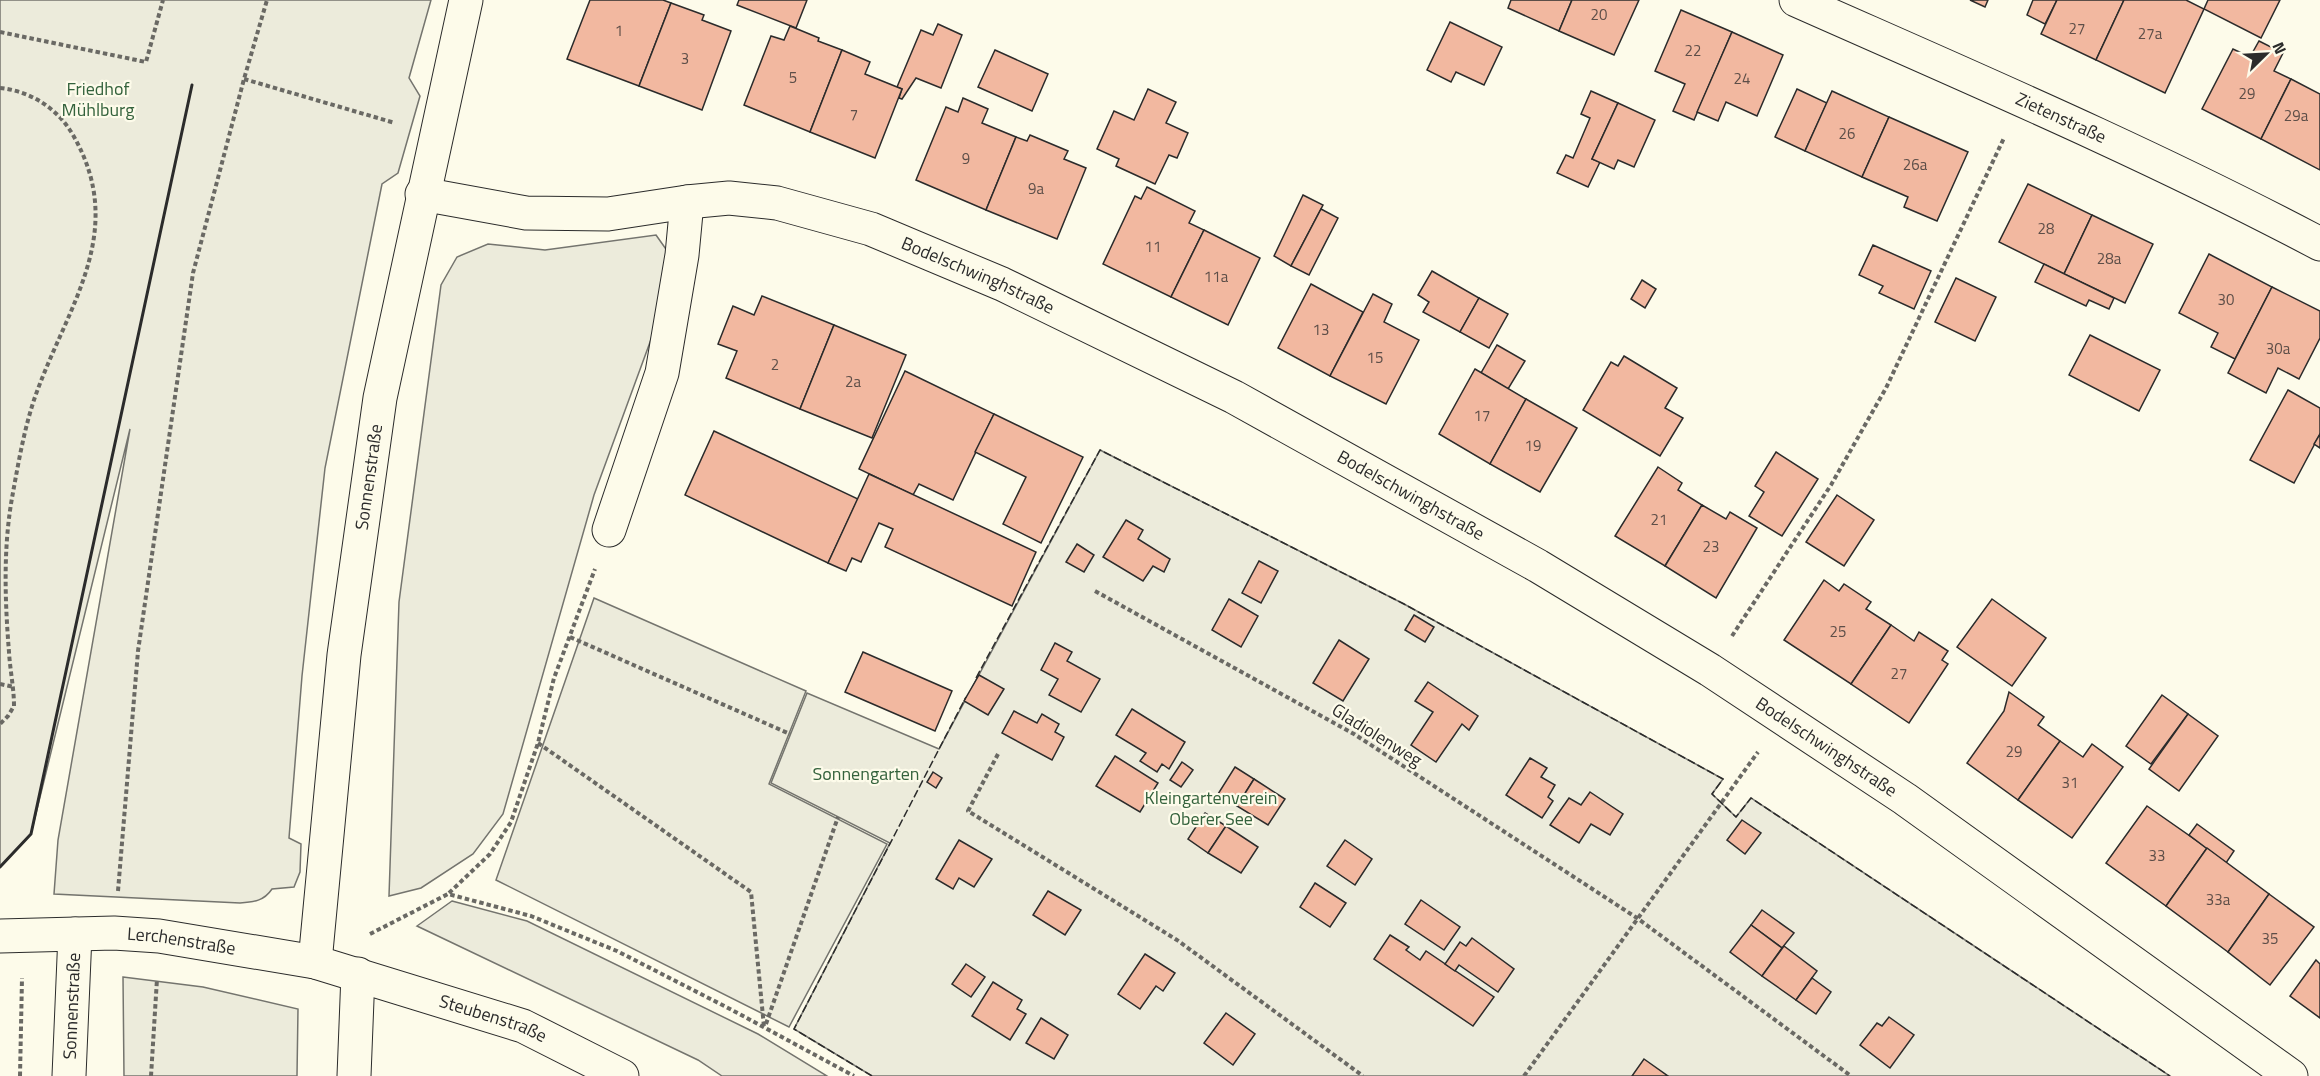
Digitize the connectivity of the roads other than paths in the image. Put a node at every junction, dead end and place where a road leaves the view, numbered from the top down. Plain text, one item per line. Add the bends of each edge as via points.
1 (466, 0) edge
2 (1796, 0) edge
3 (422, 194) junction
4 (687, 202) junction
5 (2320, 244) edge
6 (609, 530) road end
7 (75, 934) junction
8 (11, 936) edge
9 (315, 962) junction
10 (358, 974) junction
11 (69, 1076) edge
12 (354, 1076) edge
13 (622, 1076) edge
14 (2291, 1076) edge

1 - 3 street, Sonnenstraße
2 - 5 street, Zietenstraße via 2022,99
3 - 4 street, Bodelschwinghstraße via 526,213 608,214
3 - 9 street, Sonnenstraße via 373,444 344,655
4 - 6 street via 662,373
4 - 14 street, Bodelschwinghstraße via 729,198 777,203 871,229 1002,284 1234,397 1538,566 1710,670 1905,799
7 - 8 street, Lerchenstraße
7 - 9 street, Lerchenstraße via 159,936
7 - 11 street, Sonnenstraße
9 - 10 street, Lerchenstraße
10 - 12 street
10 - 13 street, Steubenstraße via 523,1026

